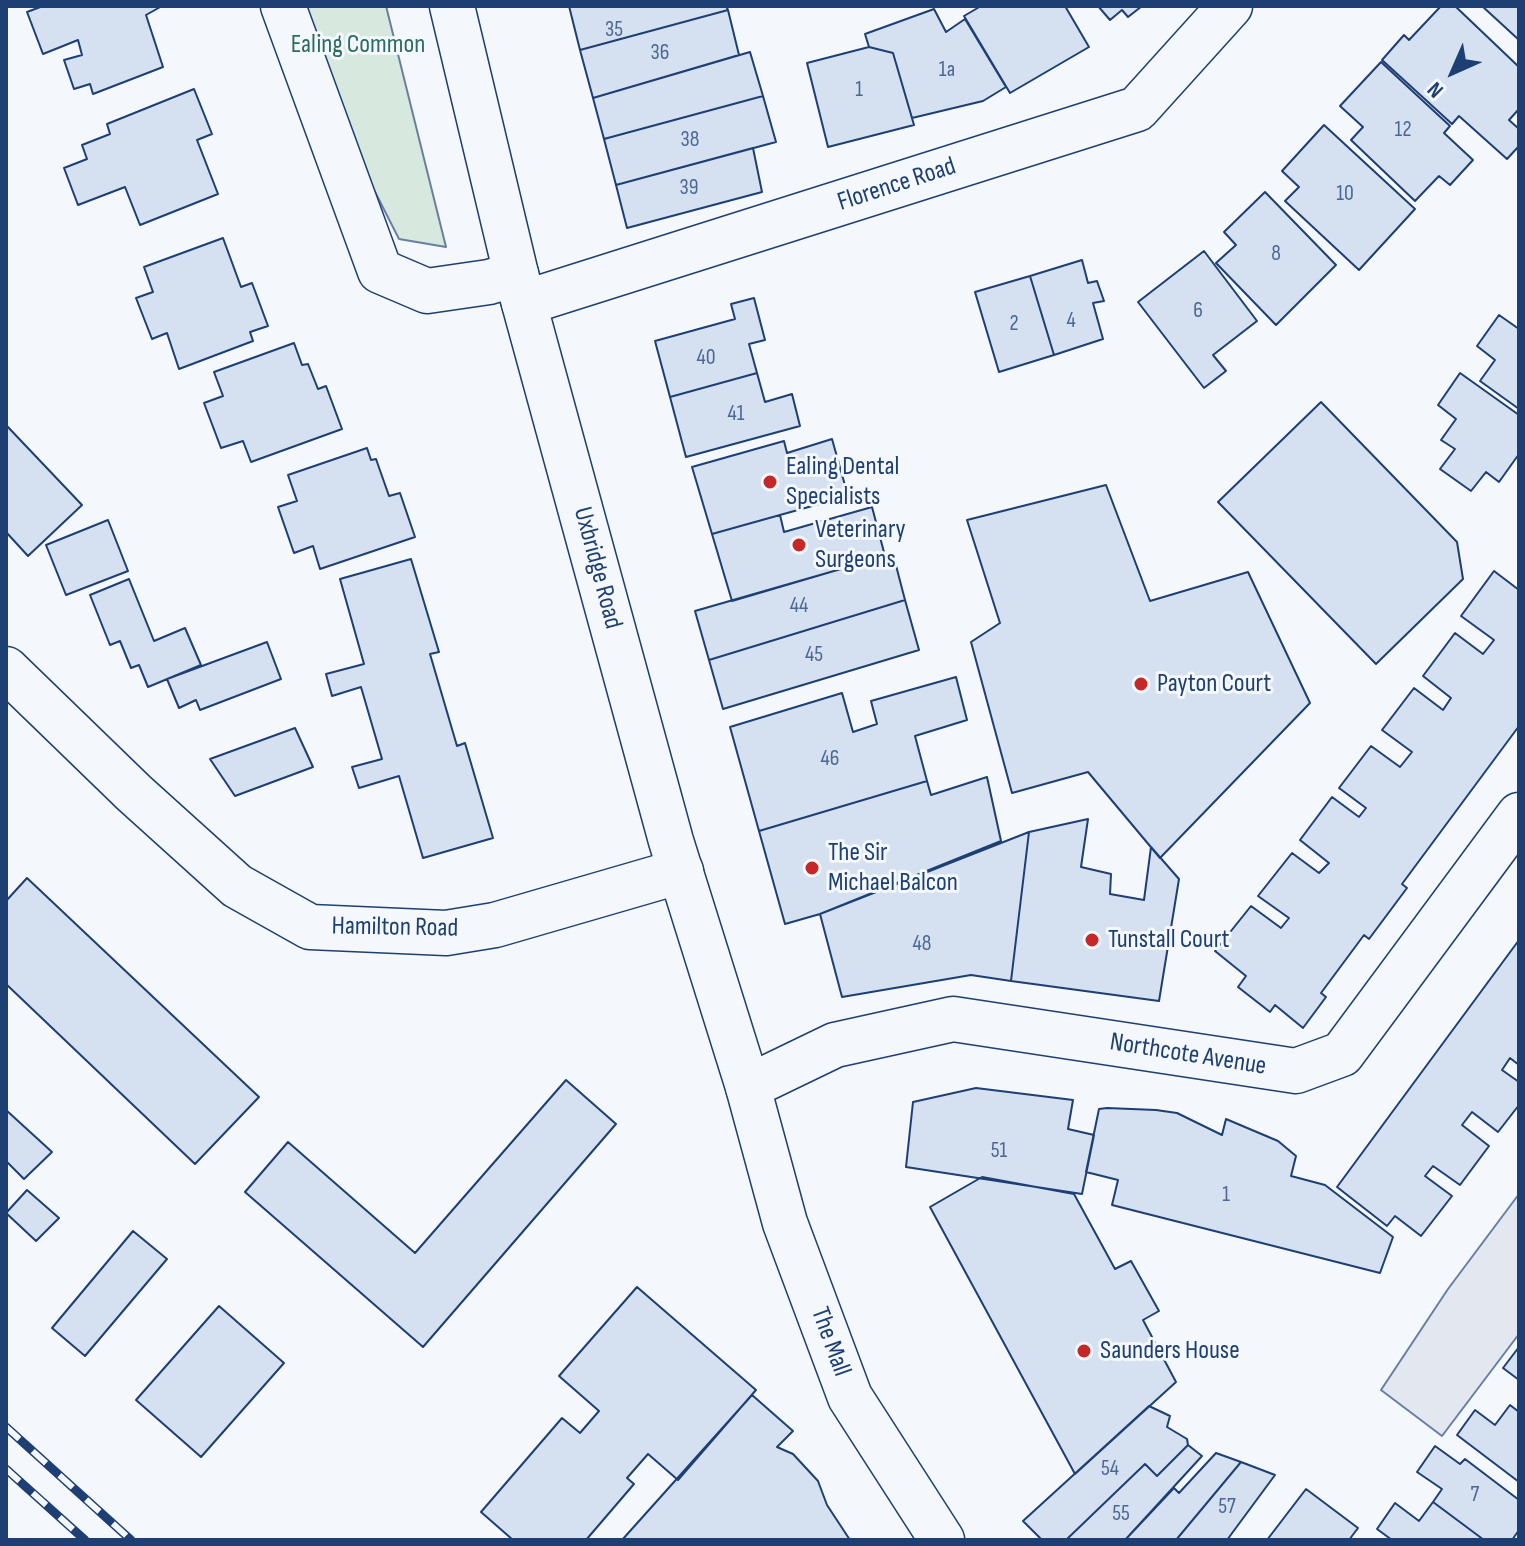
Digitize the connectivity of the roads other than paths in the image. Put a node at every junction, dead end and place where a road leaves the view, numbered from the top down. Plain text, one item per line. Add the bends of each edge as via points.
1 (283, 6) edge
2 (452, 6) edge
3 (1230, 6) edge
4 (520, 288) junction
5 (6, 669) edge
6 (1519, 815) edge
7 (681, 871) junction
8 (753, 1106) junction
9 (942, 1540) edge

1 - 4 street, Florence Road via 380,271 427,291 489,282
2 - 4 street, Uxbridge Road
3 - 4 street, Florence Road via 1137,109
4 - 7 street, Uxbridge Road
5 - 7 street, Hamilton Road via 237,886 310,927 446,933 495,925
6 - 8 street, Northcote Avenue via 1342,1054 1296,1071 953,1019 835,1045
7 - 8 street, Uxbridge Road
8 - 9 street, The Mall via 785,1223 850,1397

